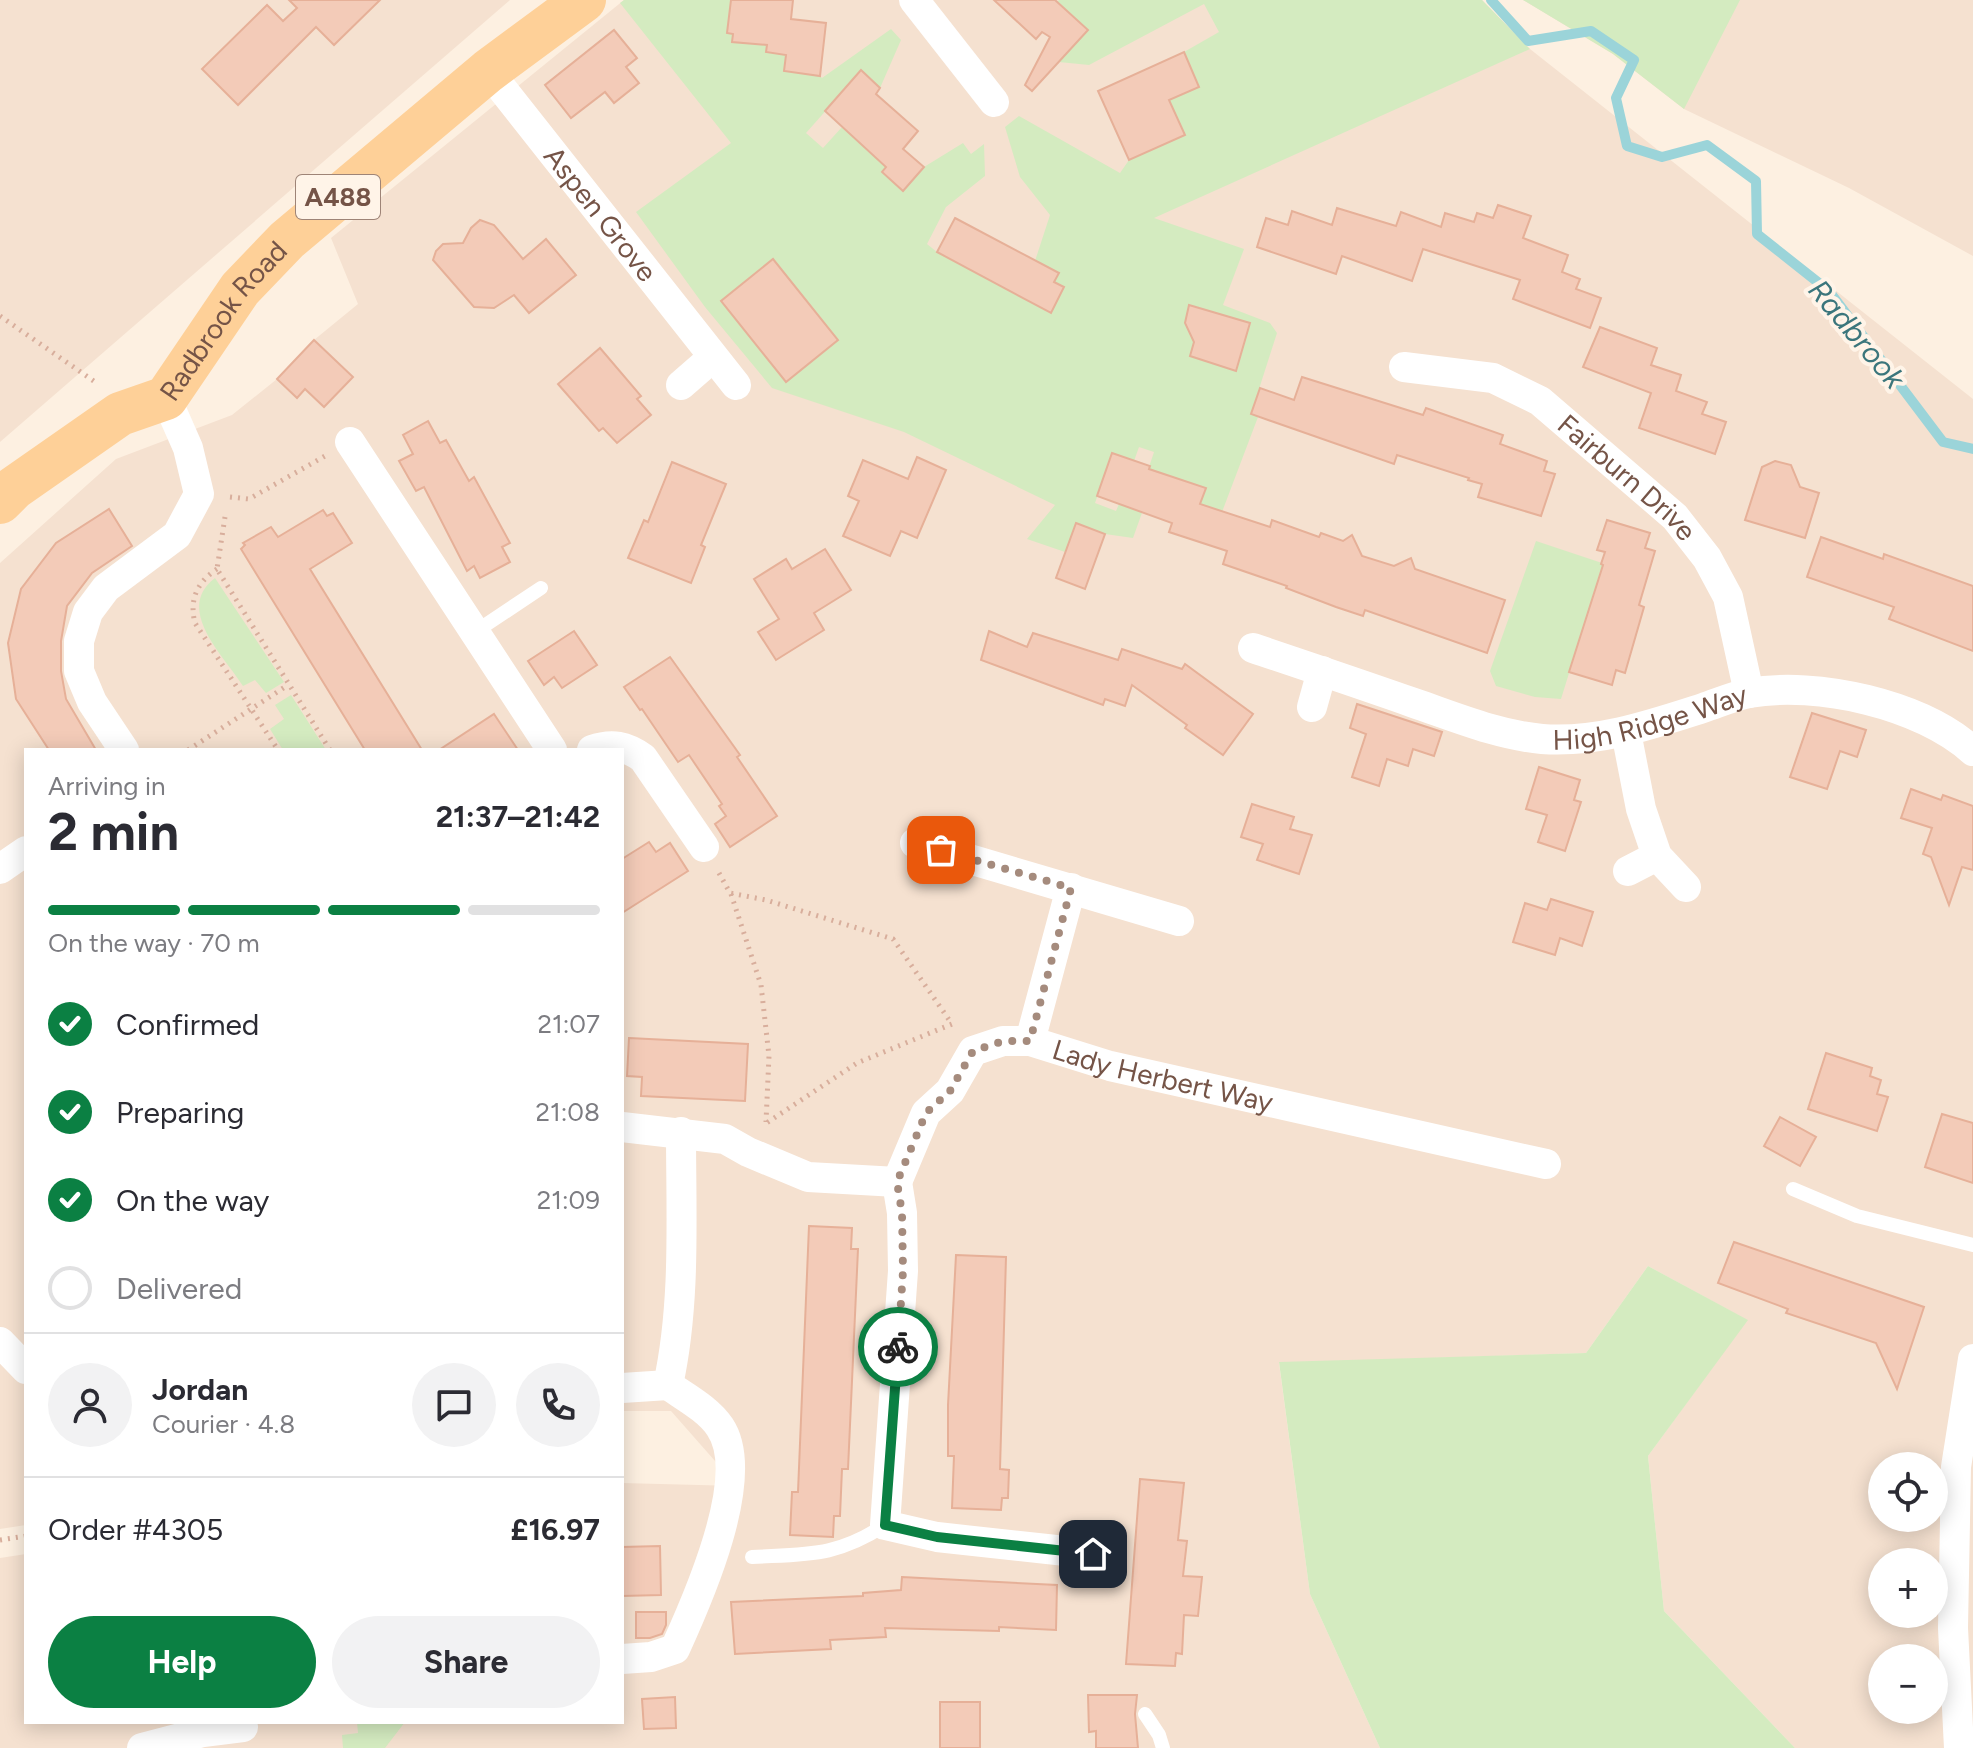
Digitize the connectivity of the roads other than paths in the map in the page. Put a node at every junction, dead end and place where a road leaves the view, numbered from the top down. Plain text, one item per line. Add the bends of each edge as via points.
1 (584, 0) edge
2 (914, 0) edge
3 (488, 71) junction
4 (994, 102) dead end
5 (712, 358) junction
6 (1404, 367) dead end
7 (681, 385) dead end
8 (736, 385) dead end
9 (166, 398) junction
10 (350, 442) road end
11 (0, 502) edge
12 (541, 588) dead end
13 (475, 632) junction
14 (1253, 648) dead end
15 (1322, 671) junction
16 (1749, 693) junction
17 (1312, 707) dead end
18 (1626, 732) junction
19 (123, 748) edge
20 (551, 748) edge
21 (599, 748) edge
22 (1973, 751) edge
23 (915, 843) dead end
24 (704, 847) road end
25 (24, 852) edge
26 (1657, 856) junction
27 (0, 869) edge
28 (1628, 871) dead end
29 (1686, 887) dead end
30 (1071, 888) junction
31 (1179, 921) dead end
32 (1030, 1041) junction
33 (624, 1127) edge
34 (681, 1132) junction
35 (1546, 1164) dead end
36 (897, 1182) junction
37 (1793, 1189) dead end
38 (1973, 1245) edge
39 (0, 1342) edge
40 (1973, 1359) edge
41 (24, 1367) edge
42 (668, 1385) junction
43 (624, 1388) edge
44 (885, 1525) junction
45 (1093, 1554) dead end
46 (752, 1557) dead end
47 (1963, 1628) edge
48 (624, 1659) edge
49 (1145, 1714) dead end
50 (243, 1727) dead end
51 (142, 1748) edge
52 (1163, 1748) edge
53 (1959, 1748) edge

1 - 3 main road, Radbrook Road / A488
2 - 4 street
3 - 5 street, Aspen Grove
3 - 9 main road, Radbrook Road / A488 via 287,240 240,289
5 - 7 street
5 - 8 street, Aspen Grove
6 - 16 street, Fairburn Drive via 1493,378 1540,401 1675,517 1707,558 1728,597
9 - 11 main road, Radbrook Road via 120,414
9 - 19 street via 188,448 199,494 177,535 106,588 88,612 79,641 79,671
10 - 13 street
12 - 13 lane
13 - 20 street
14 - 15 street, High Ridge Way
15 - 17 street
15 - 18 street, High Ridge Way via 1483,727 1542,739
16 - 18 street, High Ridge Way
16 - 22 street, High Ridge Way via 1844,693 1930,724
18 - 26 street via 1641,809
21 - 24 street via 629,748 643,758
23 - 30 street
25 - 27 street
26 - 28 street
26 - 29 street
30 - 31 street
30 - 32 street
32 - 35 street, Lady Herbert Way via 1110,1066
32 - 36 street, Lady Herbert Way via 1003,1041 973,1051 950,1091 926,1113
33 - 34 street
34 - 36 street via 725,1139 808,1177
34 - 42 street via 678,1312
36 - 44 street via 903,1271
37 - 38 lane via 1857,1216
39 - 41 street
40 - 47 street via 1956,1467
42 - 43 street
42 - 48 street via 721,1428 729,1456 728,1499 710,1566 675,1649
44 - 45 street via 937,1537
44 - 46 lane via 861,1541 828,1552
47 - 53 street
49 - 52 lane
50 - 51 street

